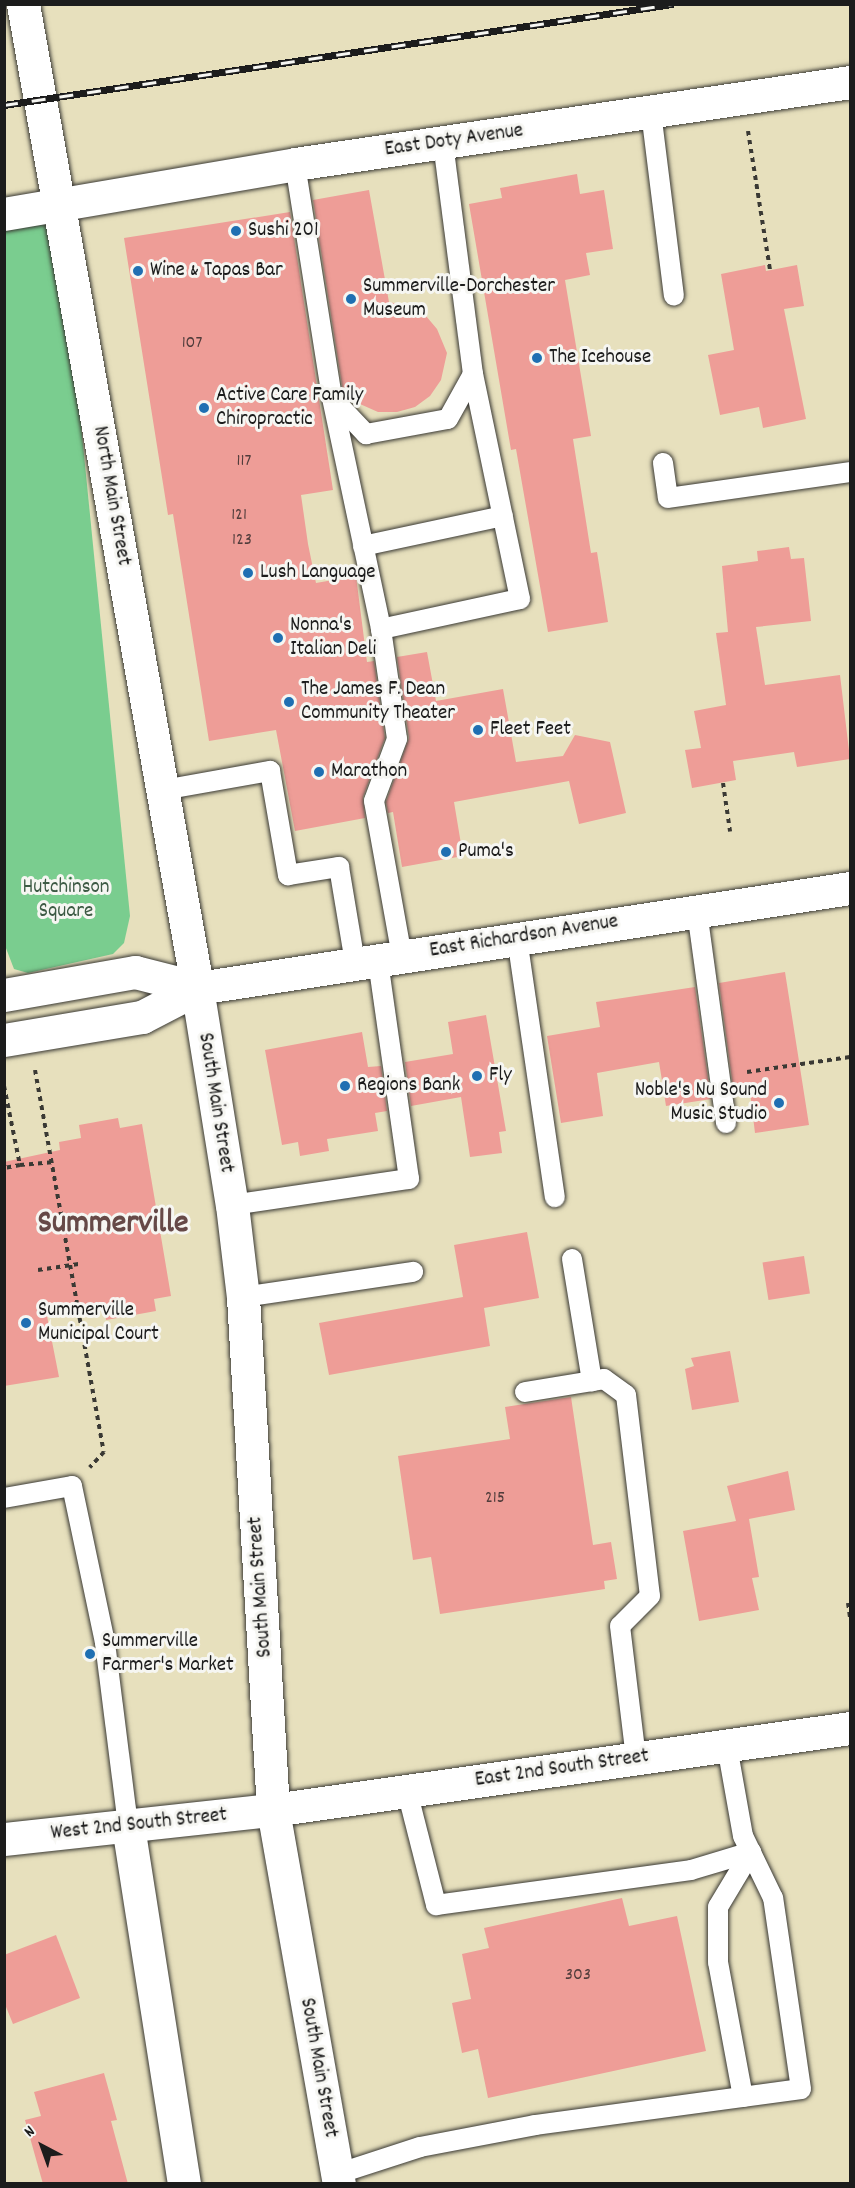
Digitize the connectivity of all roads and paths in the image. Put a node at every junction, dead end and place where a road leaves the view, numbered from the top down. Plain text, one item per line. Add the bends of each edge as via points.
1 (23, 4) edge
2 (850, 81) edge
3 (743, 98) junction
4 (651, 111) junction
5 (443, 142) junction
6 (295, 164) junction
7 (59, 204) junction
8 (4, 214) edge
9 (770, 270) dead end
10 (674, 296) dead end
11 (473, 374) junction
12 (332, 398) junction
13 (663, 463) dead end
14 (850, 472) edge
15 (503, 516) junction
16 (363, 546) junction
17 (381, 628) junction
18 (723, 783) dead end
19 (163, 790) junction
20 (730, 831) dead end
21 (850, 888) edge
22 (697, 911) junction
23 (517, 938) junction
24 (378, 960) junction
25 (198, 988) junction
26 (4, 995) edge
27 (16, 1038) edge
28 (850, 1057) edge
29 (719, 1076) junction
30 (4, 1086) edge
31 (726, 1123) dead end
32 (52, 1162) junction
33 (20, 1165) junction
34 (4, 1168) edge
35 (555, 1197) dead end
36 (232, 1205) junction
37 (572, 1259) dead end
38 (79, 1263) dead end
39 (38, 1270) dead end
40 (413, 1272) dead end
41 (243, 1297) junction
42 (592, 1381) junction
43 (525, 1392) dead end
44 (72, 1486) junction
45 (4, 1498) edge
46 (848, 1602) dead end
47 (850, 1617) edge
48 (850, 1728) edge
49 (727, 1746) junction
50 (636, 1759) junction
51 (407, 1791) junction
52 (273, 1810) junction
53 (128, 1826) junction
54 (4, 1839) edge
55 (751, 1852) junction
56 (743, 2097) junction
57 (338, 2179) edge
58 (184, 2184) edge

1 - 7 street, North Main Street
2 - 3 street, East Doty Avenue
3 - 4 street, East Doty Avenue
3 - 9 path
4 - 5 street, East Doty Avenue
4 - 10 lane
5 - 6 street, East Doty Avenue
5 - 11 lane
6 - 7 street, East Doty Avenue
6 - 12 lane
7 - 8 street, East Doty Avenue
7 - 19 street, North Main Street
11 - 12 lane via 448,419 366,434
11 - 15 lane
12 - 16 lane
13 - 14 lane via 668,498
15 - 16 lane
15 - 17 lane via 520,599
16 - 17 lane
17 - 24 lane via 397,739 374,801
18 - 20 path
19 - 24 lane via 270,771 288,875 339,867
19 - 25 street, North Main Street
21 - 22 street, East Richardson Avenue
22 - 23 street, East Richardson Avenue
22 - 29 lane
23 - 24 street, East Richardson Avenue
23 - 35 lane
24 - 25 street, East Richardson Avenue
24 - 36 lane via 409,1179
25 - 26 street via 135,972
25 - 27 street via 142,1017
25 - 36 street, South Main Street
27 - 32 path
28 - 29 path
29 - 31 lane
30 - 33 path
32 - 33 path
32 - 44 path via 104,1452
33 - 34 path
36 - 41 street, South Main Street
37 - 42 lane
38 - 39 path, bridge
40 - 41 lane
41 - 52 street, South Main Street
42 - 43 lane
42 - 50 lane via 604,1379 626,1395 650,1596 620,1626
44 - 45 lane
44 - 53 lane via 105,1643
46 - 47 path
48 - 49 street, East 2nd South Street
49 - 50 street, East 2nd South Street
49 - 55 lane via 743,1836
50 - 51 street, East 2nd South Street
51 - 52 street, East 2nd South Street
51 - 55 lane via 436,1905 691,1870
52 - 53 street, West 2nd South Street
52 - 57 street, South Main Street
53 - 54 street, West 2nd South Street
53 - 58 street
55 - 56 lane via 718,1907 718,1962
55 - 56 lane via 773,1898 801,2089
56 - 57 lane via 535,2126 420,2147

